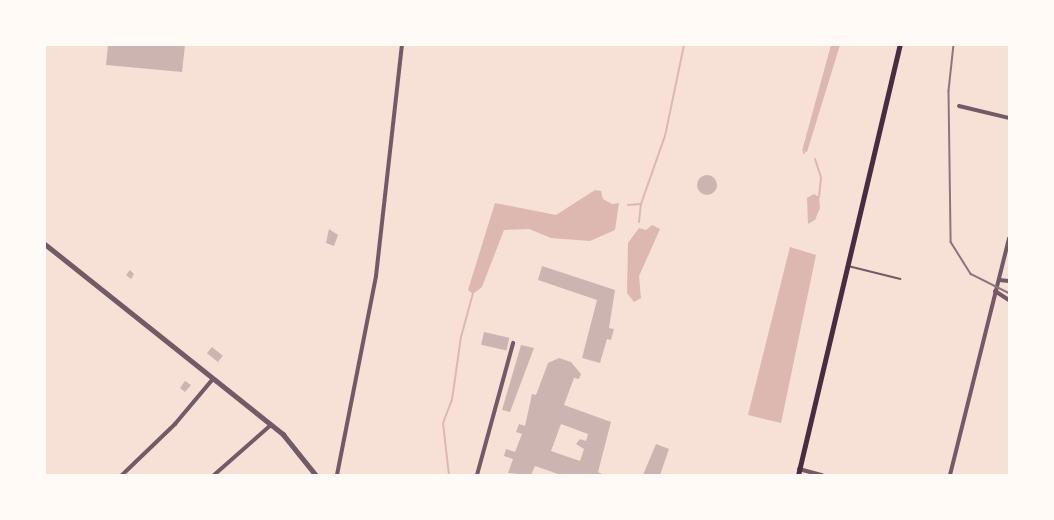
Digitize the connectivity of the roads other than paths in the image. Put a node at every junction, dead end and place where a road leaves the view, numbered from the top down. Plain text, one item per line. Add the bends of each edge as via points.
1 (402, 45) edge
2 (900, 45) edge
3 (959, 106) dead end
4 (1009, 118) edge
5 (1009, 238) edge
6 (46, 247) edge
7 (846, 266) junction
8 (900, 279) dead end
9 (999, 280) junction
10 (1009, 280) edge
11 (996, 291) junction
12 (1009, 300) edge
13 (513, 343) dead end
14 (212, 380) junction
15 (272, 425) junction
16 (799, 472) edge
17 (122, 475) edge
18 (214, 475) edge
19 (316, 475) edge
20 (337, 475) edge
21 (477, 475) edge
22 (822, 475) edge
23 (950, 475) edge

1 - 20 street via 376,276
2 - 7 main road
3 - 4 street
5 - 9 street
6 - 14 street
7 - 8 lane
7 - 16 main road
9 - 10 street
9 - 11 street
11 - 12 street
11 - 23 street
13 - 21 street
14 - 15 street
14 - 17 street via 176,424
15 - 18 street
15 - 19 street
16 - 22 street

